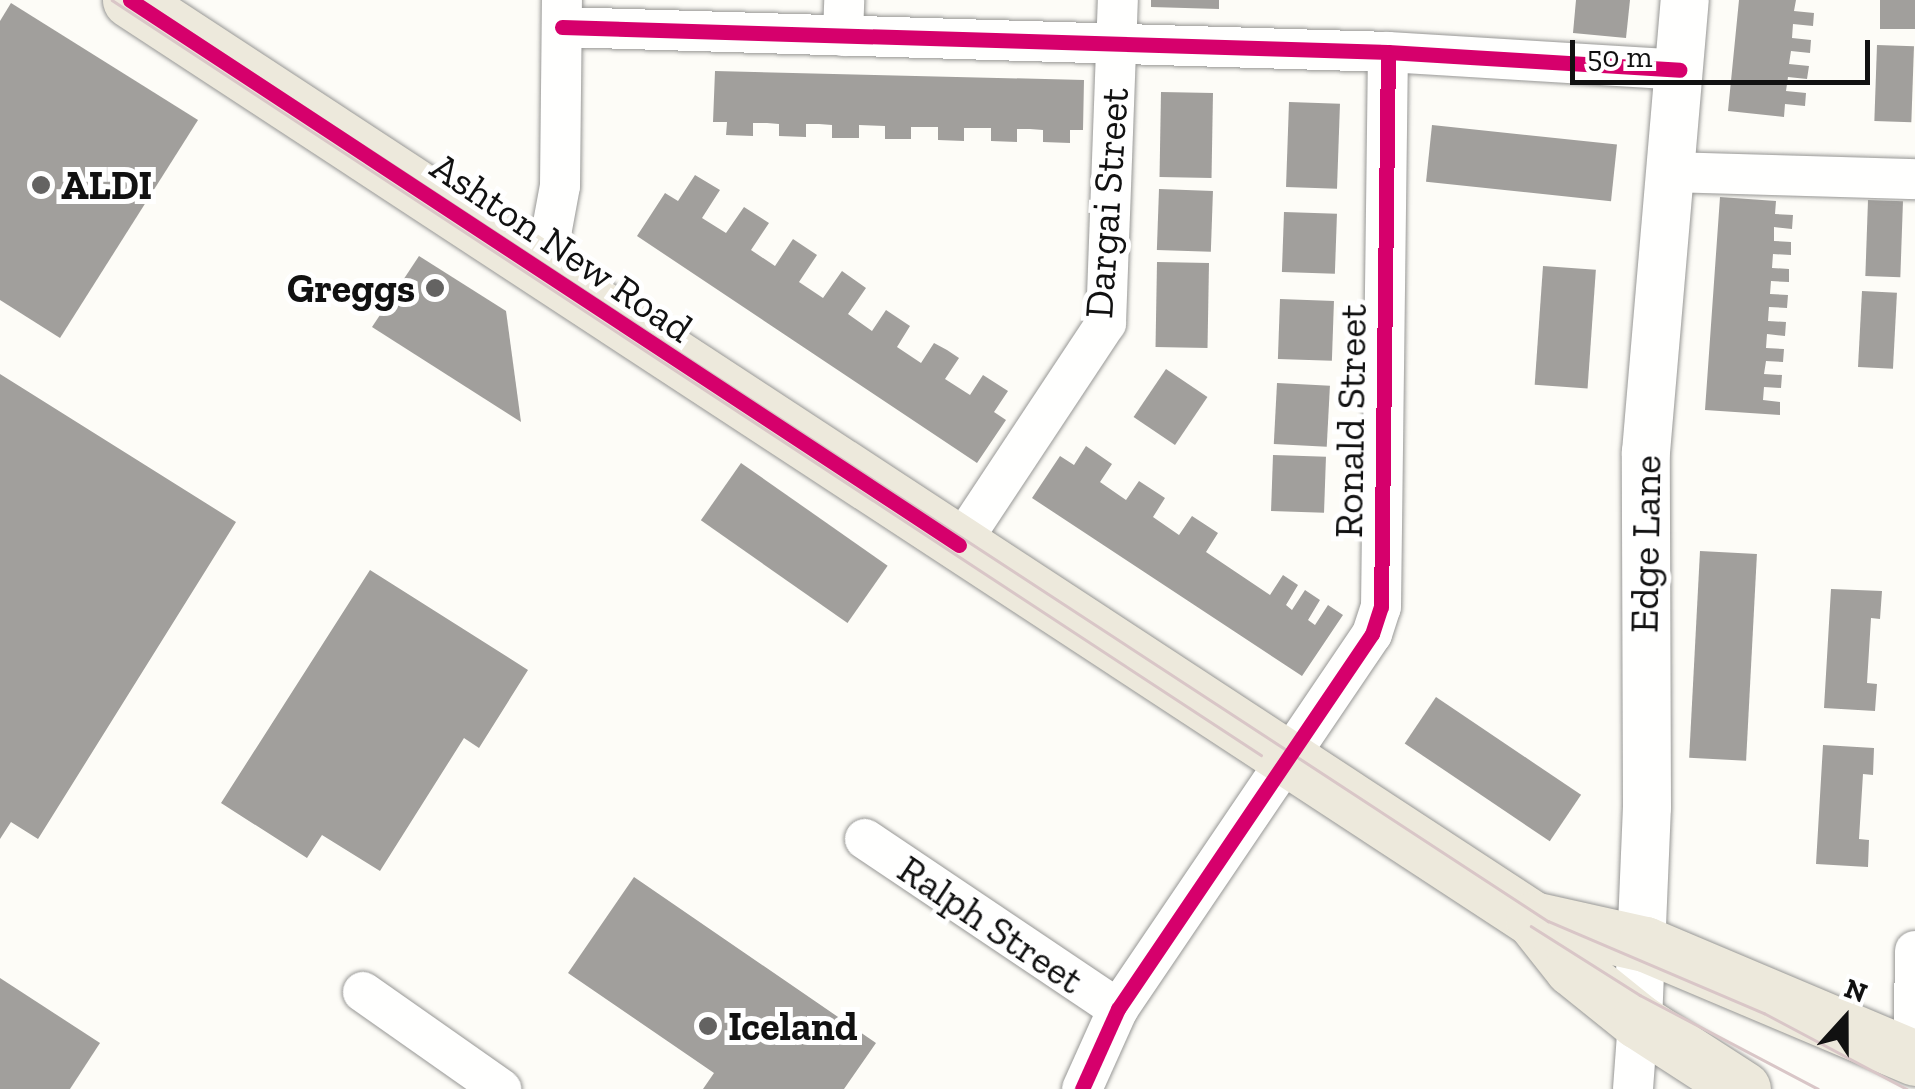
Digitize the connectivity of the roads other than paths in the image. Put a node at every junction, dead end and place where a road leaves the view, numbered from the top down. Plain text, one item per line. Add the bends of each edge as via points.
1 (130, 0) edge
2 (1118, 0) edge
3 (1685, 0) edge
4 (562, 14) edge
5 (843, 18) edge
6 (1117, 44) junction
7 (1388, 52) junction
8 (1679, 70) junction
9 (1672, 172) junction
10 (1915, 180) edge
11 (534, 266) junction
12 (959, 545) junction
13 (1287, 763) junction
14 (865, 839) dead end
15 (1533, 919) junction
16 (1644, 944) junction
17 (1915, 951) edge
18 (363, 992) dead end
19 (1118, 1008) junction
20 (1638, 1021) junction
21 (1907, 1035) edge
22 (1091, 1086) edge
23 (501, 1089) edge
24 (1633, 1089) edge
25 (1744, 1089) edge

1 - 11 main road, Ashton New Road
2 - 6 street, Dargai Street
3 - 8 street, Edge Lane
4 - 5 street
4 - 11 street via 560,186 552,229
5 - 6 street
6 - 7 street
6 - 12 street, Dargai Street via 1106,323
7 - 8 street
7 - 13 street, Ronald Street via 1381,607 1372,634
8 - 9 street, Edge Lane
9 - 10 street
9 - 16 street, Edge Lane via 1646,452
11 - 12 main road, Ashton New Road
12 - 13 main road, Ashton New Road
13 - 15 main road, Ashton New Road
13 - 19 street, Ronald Street
14 - 19 street, Ralph Street
15 - 16 main road
15 - 20 main road via 1572,968
16 - 20 street, Edge Lane
16 - 21 main road
17 - 21 street
18 - 23 street
19 - 22 street, Ronald Street
20 - 24 street, Edge Lane
20 - 25 main road

